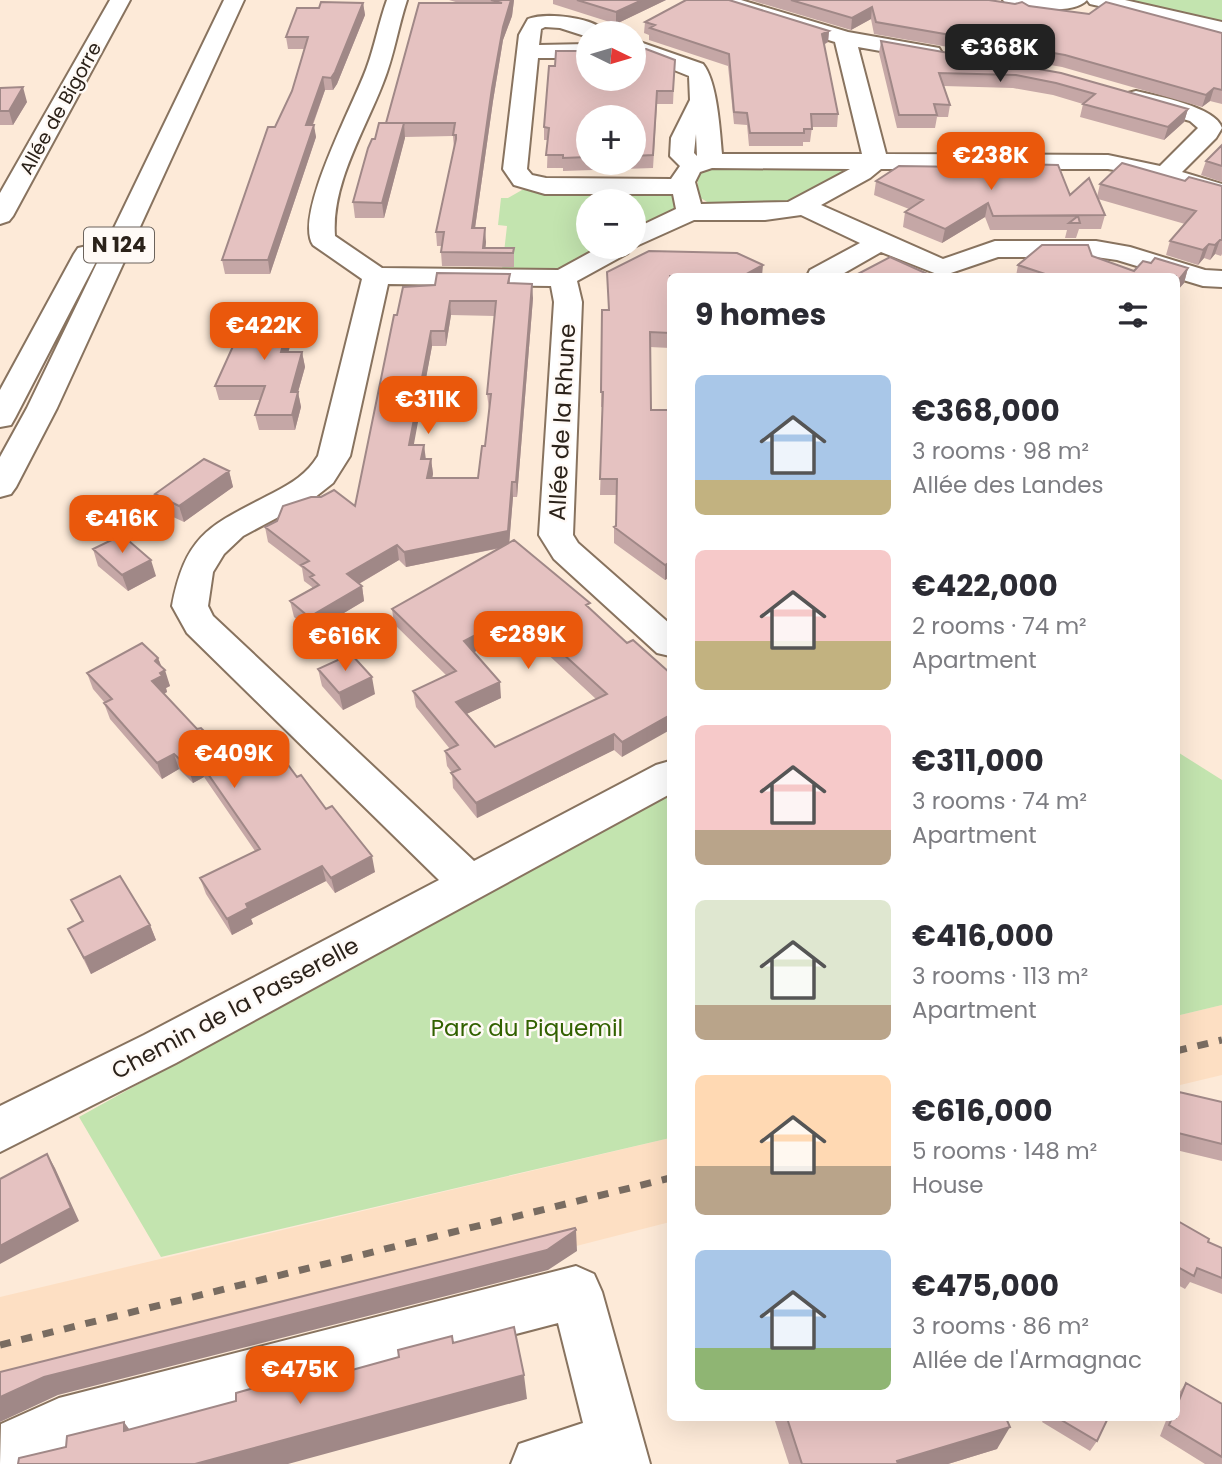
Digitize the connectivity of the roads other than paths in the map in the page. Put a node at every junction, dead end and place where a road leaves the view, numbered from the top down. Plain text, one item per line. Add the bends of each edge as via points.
1 (120, 0) edge
2 (210, 0) edge
3 (234, 0) edge
4 (397, 0) edge
5 (719, 0) edge
6 (1013, 0) edge
7 (1077, 0) edge
8 (1097, 0) edge
9 (576, 27) edge
10 (1222, 28) edge
11 (845, 38) junction
12 (646, 48) edge
13 (576, 51) edge
14 (528, 52) junction
15 (948, 57) edge
16 (1114, 92) edge
17 (876, 161) junction
18 (696, 171) junction
19 (1165, 175) junction
20 (1222, 192) edge
21 (802, 206) junction
22 (691, 212) junction
23 (0, 216) edge
24 (646, 233) edge
25 (880, 242) junction
26 (597, 259) edge
27 (950, 272) edge
28 (825, 273) edge
29 (376, 276) junction
30 (563, 278) junction
31 (1222, 279) edge
32 (0, 418) edge
33 (0, 487) edge
34 (664, 630) edge
35 (667, 778) edge
36 (470, 884) junction
37 (0, 1130) edge
38 (619, 1453) edge
39 (15, 1464) edge
40 (539, 1464) edge

1 - 23 main road, Allée de Bigorre
2 - 32 main road, N 124 via 97,237
3 - 33 main road, N 124 via 42,408
4 - 29 main road via 377,69 348,135 320,232 322,239
5 - 11 main road
6 - 7 main road via 1053,4
8 - 10 main road
9 - 14 main road via 541,21 531,27
11 - 15 main road
11 - 17 main road
12 - 18 main road via 699,72 707,110
13 - 14 main road
14 - 18 main road via 515,169 523,180 545,186
16 - 19 main road via 1210,123 1208,133
17 - 18 main road
17 - 19 main road via 1108,162
17 - 21 main road
18 - 22 main road
19 - 20 main road
21 - 22 main road via 778,212
21 - 25 main road
22 - 24 main road
25 - 27 main road
25 - 28 main road
26 - 30 main road
27 - 31 main road via 988,250 1096,249
29 - 30 main road
29 - 36 main road via 327,470 306,488 229,530 198,569 190,606 200,624
30 - 34 main road, Allée de la Rhune via 568,302 556,535 566,551
35 - 36 main road, Chemin de la Passerelle
36 - 37 main road, Chemin de la Passerelle
38 - 39 main road via 576,1292 59,1426 21,1444
38 - 40 main road

